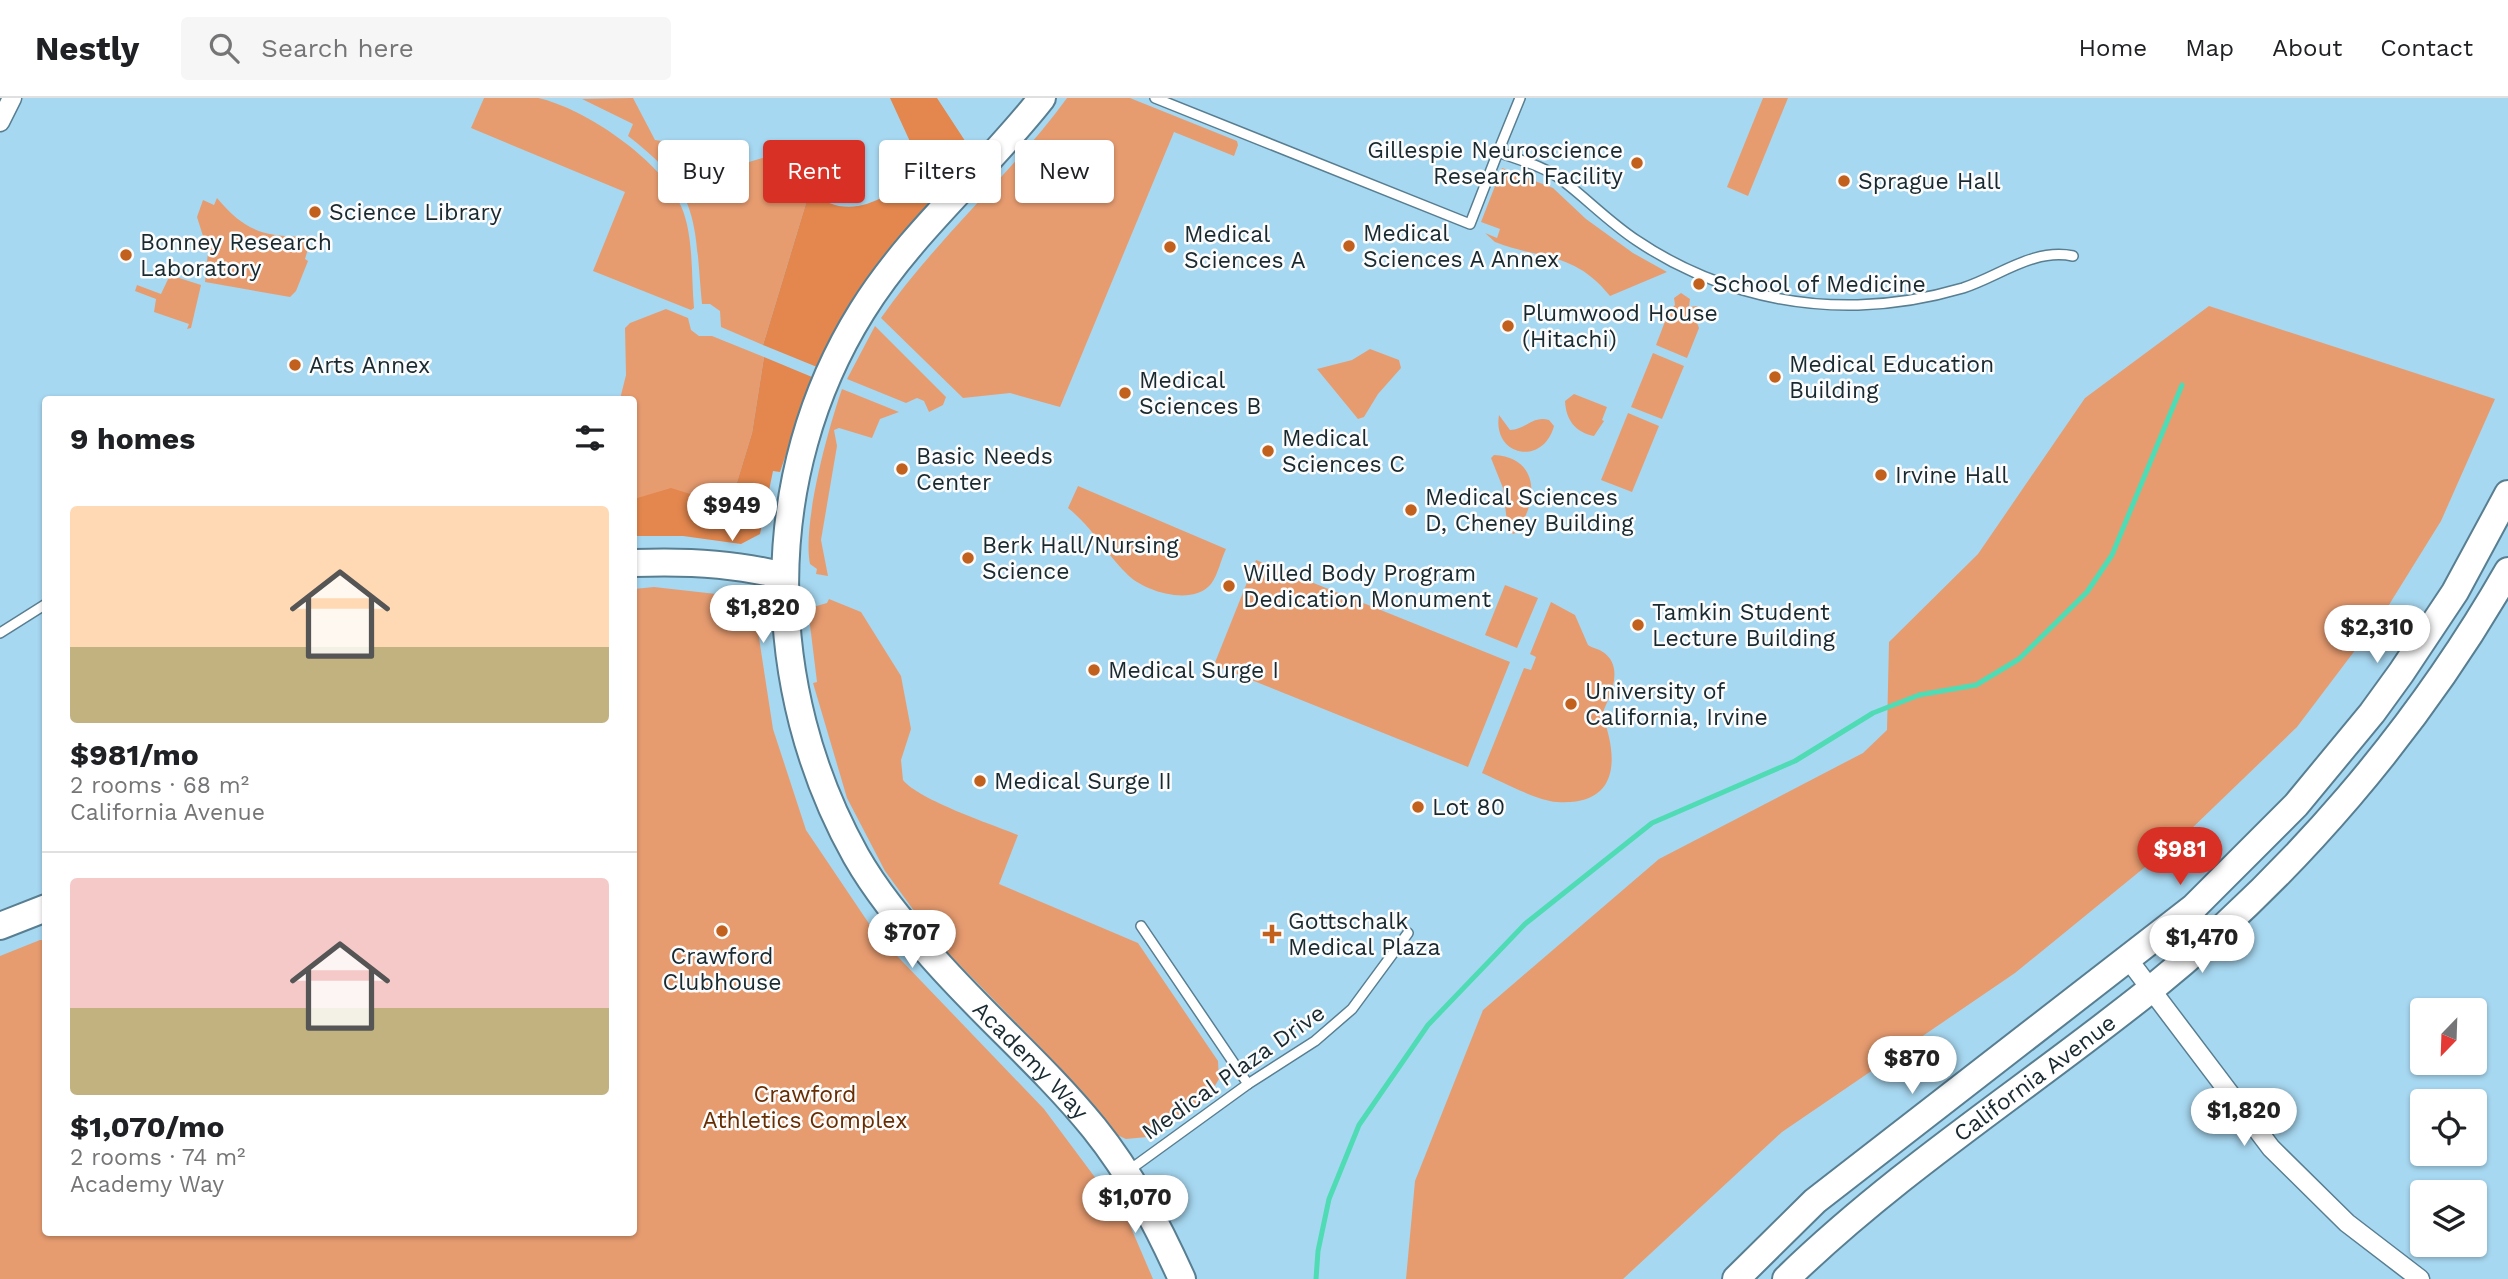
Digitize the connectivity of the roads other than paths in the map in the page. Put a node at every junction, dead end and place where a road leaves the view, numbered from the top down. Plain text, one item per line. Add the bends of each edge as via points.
1 (12, 98) edge
2 (1042, 98) edge
3 (1155, 98) edge
4 (1520, 98) edge
5 (0, 122) edge
6 (1498, 152) junction
7 (2073, 256) dead end
8 (2508, 494) edge
9 (637, 563) edge
10 (2508, 571) edge
11 (783, 576) junction
12 (42, 607) edge
13 (0, 633) edge
14 (42, 910) edge
15 (0, 926) edge
16 (1141, 926) dead end
17 (1408, 933) dead end
18 (2128, 959) junction
19 (2152, 989) junction
20 (1248, 1084) junction
21 (1126, 1172) junction
22 (1182, 1279) edge
23 (1736, 1279) edge
24 (1786, 1279) edge
25 (2420, 1279) edge

1 - 5 street
2 - 11 street, Academy Way via 910,247 862,311 839,353 818,399 798,465
3 - 6 lane via 1470,224
4 - 6 lane
6 - 7 lane via 1561,179 1603,216 1685,270 1752,292 1857,305 1909,300 1965,287 2039,257
8 - 18 street, California Avenue via 2455,592 2346,747 2296,805 2203,898
9 - 11 street via 753,568
10 - 19 street, California Avenue via 2457,653 2349,797 2312,839
11 - 21 street, Academy Way via 786,642 799,709 821,782 857,859 900,920 1059,1087
12 - 13 lane
14 - 15 street
16 - 20 lane
17 - 20 lane, Medical Plaza Drive via 1352,1009 1315,1041
18 - 19 street
18 - 23 street, California Avenue via 1815,1201
19 - 24 street, California Avenue via 1880,1196
19 - 25 street via 2271,1149 2347,1223
20 - 21 lane, Medical Plaza Drive
21 - 22 street, Academy Way

